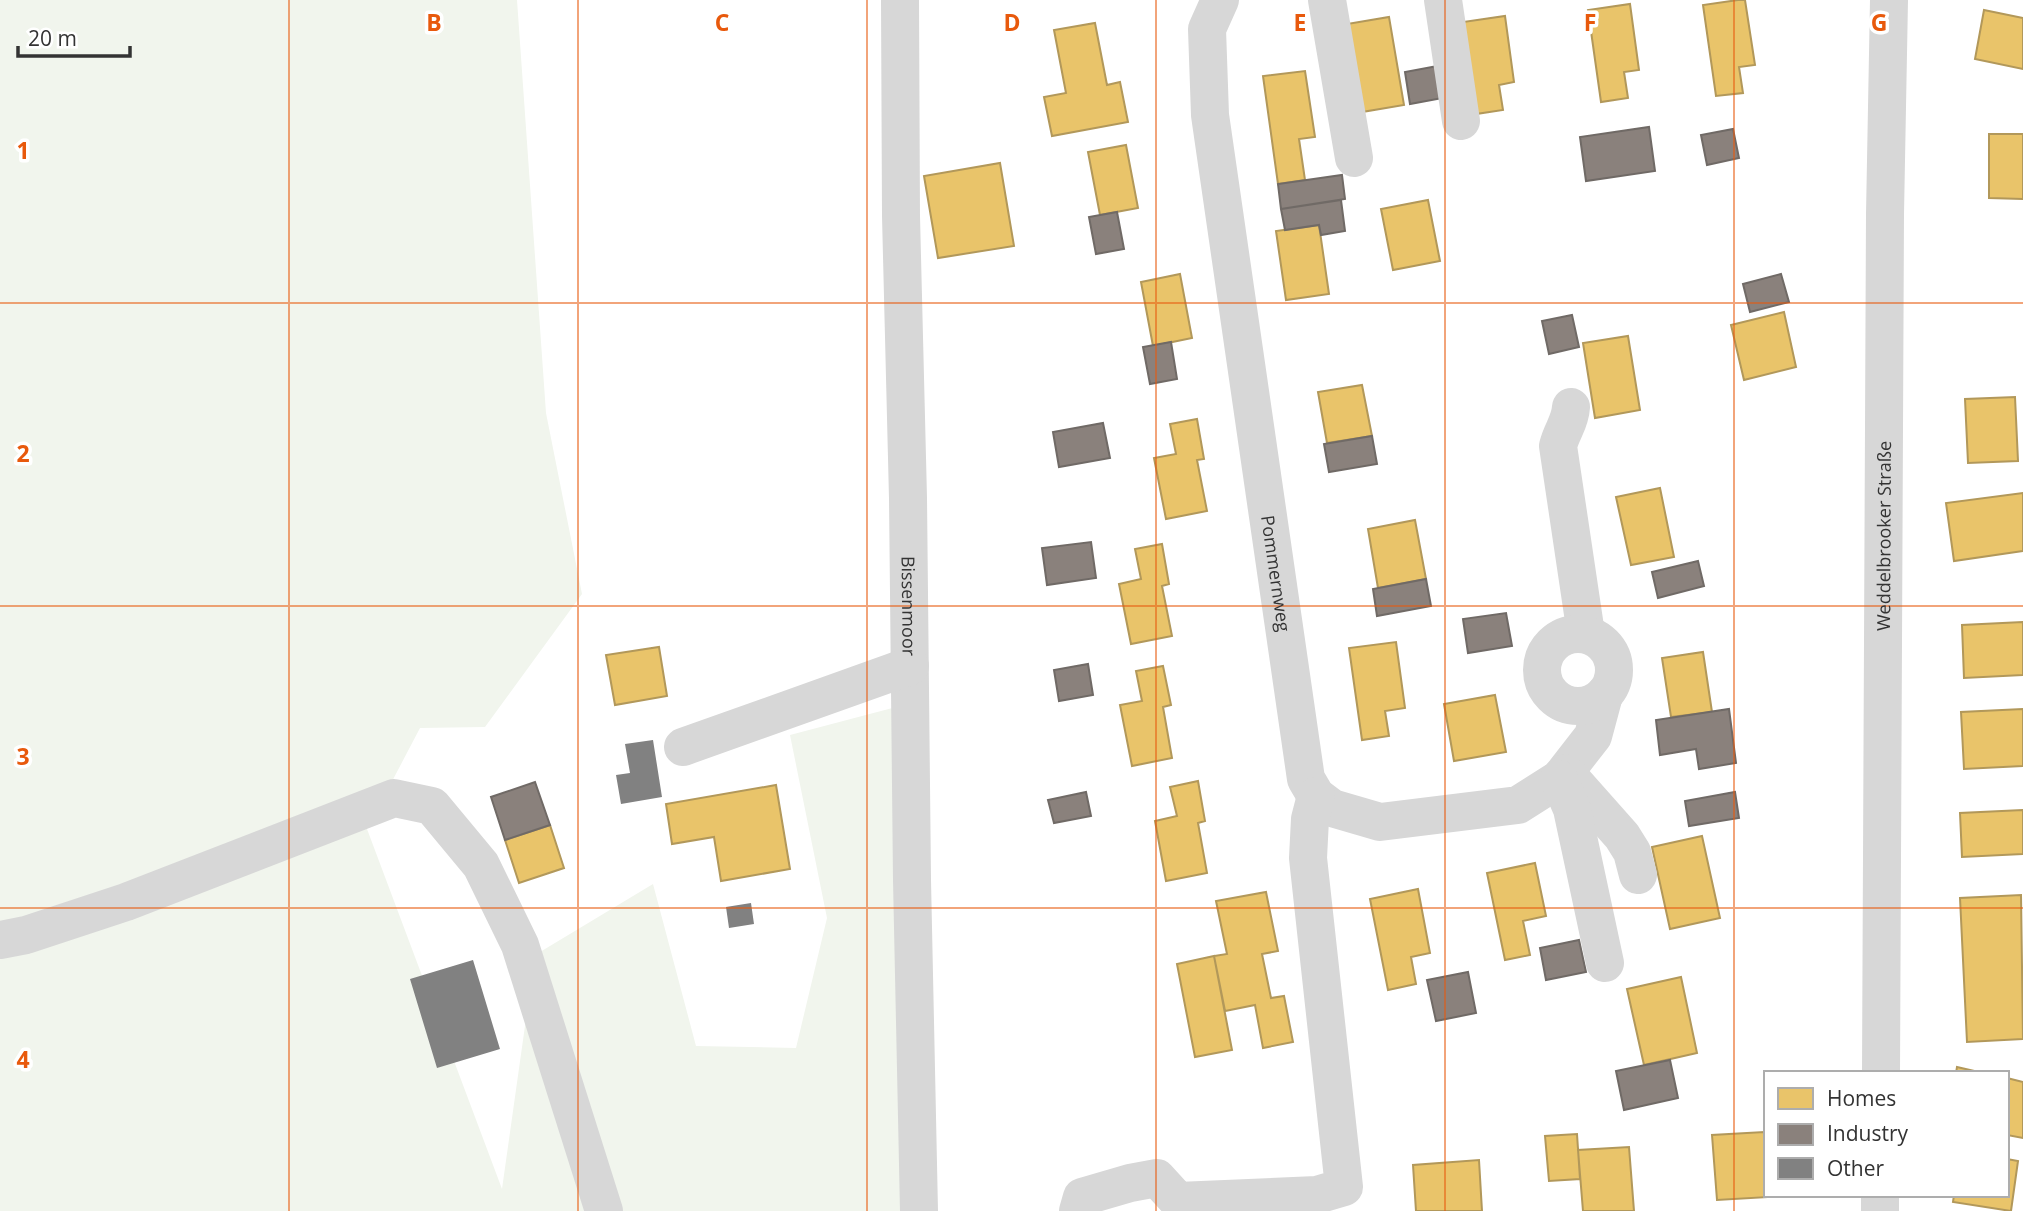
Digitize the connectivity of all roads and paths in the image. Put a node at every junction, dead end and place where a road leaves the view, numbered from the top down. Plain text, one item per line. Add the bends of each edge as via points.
1 (901, 0) edge
2 (1220, 0) edge
3 (1327, 0) edge
4 (1443, 0) edge
5 (1889, 0) edge
6 (1461, 121) dead end
7 (1354, 158) dead end
8 (1571, 407) dead end
9 (1586, 634) junction
10 (910, 666) junction
11 (1604, 695) junction
12 (683, 747) dead end
13 (1562, 775) junction
14 (1316, 796) junction
15 (1638, 875) dead end
16 (0, 940) edge
17 (1605, 963) dead end
18 (1881, 1071) edge
19 (604, 1211) edge
20 (919, 1211) edge
21 (1079, 1211) edge

1 - 10 street, Bissenmoor
2 - 14 street, Pommernweg via 1207,29 1210,115 1306,779
3 - 7 street
4 - 6 street
5 - 18 street, Weddelbrooker Straße
8 - 9 street via 1570,422 1558,446
9 - 11 street via 1597,639 1612,659 1614,678
9 - 11 street via 1574,634 1552,645 1542,668 1544,680 1549,691 1570,705 1582,706
10 - 12 street
10 - 20 street, Bissenmoor
11 - 13 street via 1593,736
13 - 14 street via 1518,805 1380,822 1332,808
13 - 15 street via 1622,836
13 - 17 street
14 - 21 street via 1308,858 1344,1186 1317,1195 1178,1200 1157,1178 1082,1197
16 - 19 street via 126,902 394,798 432,806 481,865 520,945

